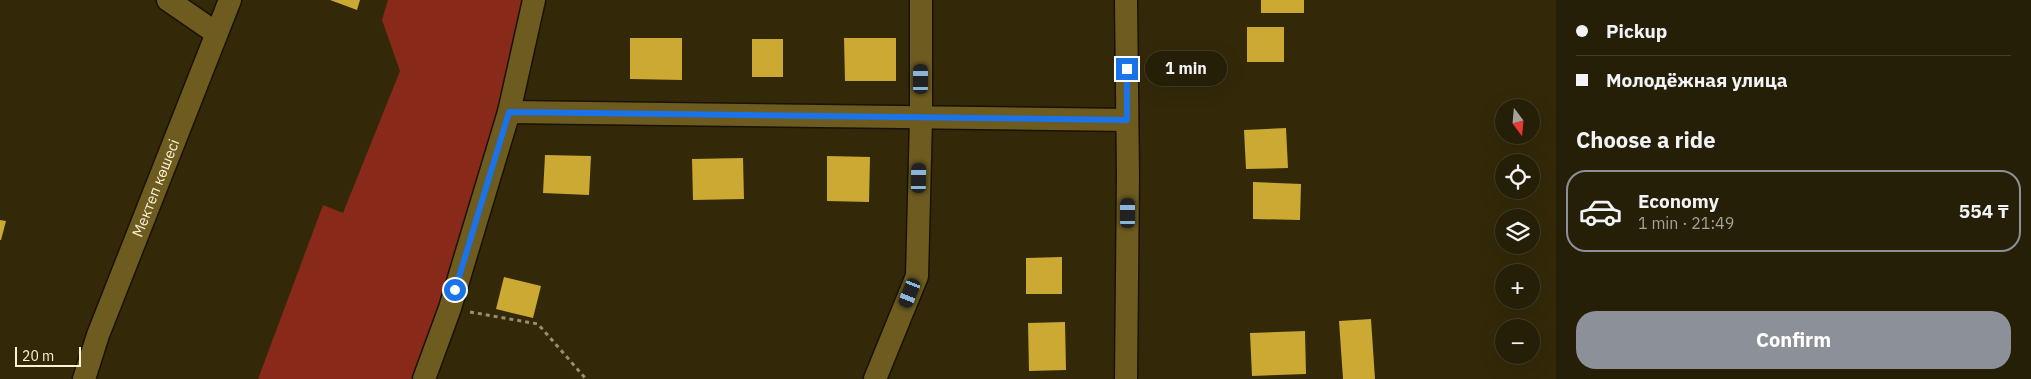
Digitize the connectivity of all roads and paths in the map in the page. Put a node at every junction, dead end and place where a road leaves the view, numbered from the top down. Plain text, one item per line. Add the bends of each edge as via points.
1 (168, 0) edge
2 (230, 0) edge
3 (534, 0) edge
4 (921, 0) edge
5 (1126, 0) edge
6 (216, 33) junction
7 (509, 112) junction
8 (921, 119) junction
9 (1127, 120) junction
10 (450, 308) junction
11 (84, 379) edge
12 (424, 379) edge
13 (586, 379) edge
14 (875, 379) edge
15 (1126, 379) edge

1 - 6 street
2 - 6 street, Мектеп көшесі
3 - 7 street
4 - 8 street
5 - 9 street
6 - 11 street, Мектеп көшесі via 98,335
7 - 8 street
7 - 10 street
8 - 9 street
8 - 14 street via 917,276
9 - 15 street
10 - 12 street
10 - 13 path via 538,324

